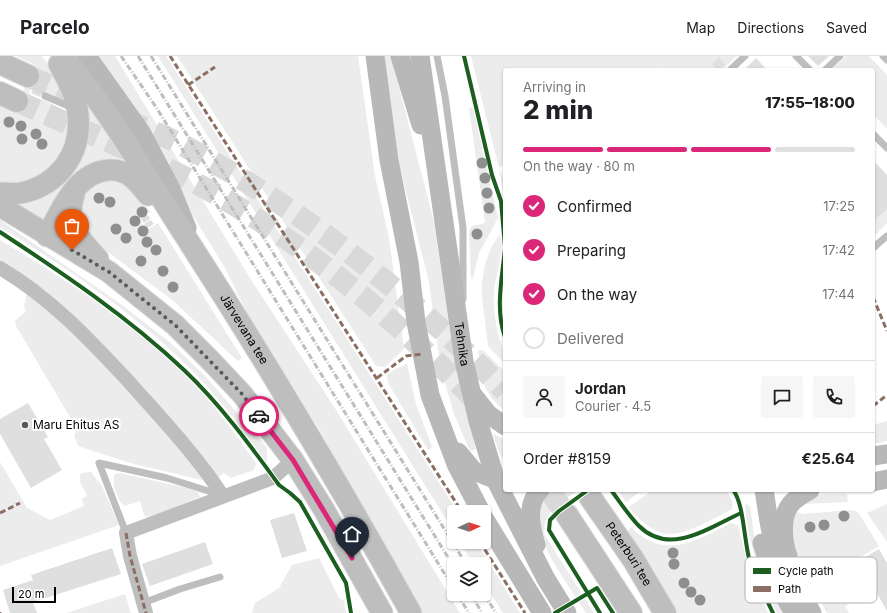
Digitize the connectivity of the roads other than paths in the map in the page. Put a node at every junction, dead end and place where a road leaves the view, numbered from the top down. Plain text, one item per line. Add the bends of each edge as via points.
1 (54, 56) edge
2 (63, 56) edge
3 (87, 56) edge
4 (375, 56) edge
5 (400, 56) edge
6 (420, 56) edge
7 (437, 56) edge
8 (745, 56) edge
9 (796, 56) edge
10 (840, 56) edge
11 (883, 56) edge
12 (887, 60) edge
13 (0, 63) edge
14 (732, 68) edge
15 (808, 68) edge
16 (827, 68) edge
17 (28, 76) tunnel mouth
18 (45, 96) dead end
19 (77, 110) junction
20 (875, 136) edge
21 (887, 148) edge
22 (438, 178) junction
23 (75, 190) junction
24 (0, 193) edge
25 (0, 206) edge
26 (47, 236) junction
27 (886, 239) edge
28 (875, 247) edge
29 (201, 261) junction
30 (0, 268) edge
31 (109, 272) junction
32 (460, 331) junction
33 (472, 394) junction
34 (503, 425) edge
35 (445, 435) junction
36 (887, 454) edge
37 (875, 456) edge
38 (293, 460) junction
39 (502, 478) edge
40 (887, 479) edge
41 (875, 482) edge
42 (508, 492) edge
43 (538, 492) edge
44 (755, 492) edge
45 (807, 492) edge
46 (223, 496) junction
47 (590, 497) dead end
48 (478, 505) edge
49 (486, 505) edge
50 (567, 515) tunnel mouth
51 (491, 529) edge
52 (126, 533) junction
53 (766, 557) edge
54 (789, 557) edge
55 (220, 577) dead end
56 (546, 579) junction
57 (145, 608) edge
58 (382, 613) edge
59 (411, 613) edge
60 (542, 613) edge
61 (567, 613) edge
62 (631, 613) edge
63 (665, 613) edge

1 - 19 main road via 69,83
2 - 29 main road, Järvevana tee via 122,137
3 - 29 main road via 141,132 171,189
4 - 35 main road via 389,160 416,322 430,395
5 - 22 main road
6 - 22 main road, Tehnika
7 - 32 lane via 445,96 462,228 464,284
8 - 14 lane
9 - 15 lane
10 - 16 lane
11 - 12 lane
13 - 17 highway
18 - 19 lane
19 - 24 main road via 78,139 62,171 51,181 37,188 20,193
20 - 21 lane
22 - 32 main road, Tehnika
23 - 26 main road
23 - 29 main road via 86,178 100,171 124,171 136,179
23 - 31 main road via 70,220 76,234
25 - 26 main road
26 - 31 main road
27 - 28 lane
29 - 59 main road, Järvevana tee via 299,418
30 - 46 street via 58,311 96,347 168,426
31 - 38 main road via 175,325 212,361 242,394
32 - 33 main road, Tehnika
33 - 34 main road via 488,414
33 - 39 main road, Tehnika via 478,421
35 - 39 main road via 474,471
35 - 48 main road via 456,464
36 - 37 main road
38 - 46 street via 273,478
38 - 58 main road via 324,508
39 - 49 main road via 489,495
40 - 41 main road
42 - 56 main road, Tehnika
43 - 56 main road via 531,508 530,525
44 - 53 main road via 758,528
45 - 54 main road via 788,507 785,524
46 - 52 street
46 - 52 lane via 167,478 99,464
47 - 63 highway, Peterburi tee
50 - 62 highway
51 - 60 main road
52 - 57 street
55 - 57 lane
56 - 61 main road, Tehnika

